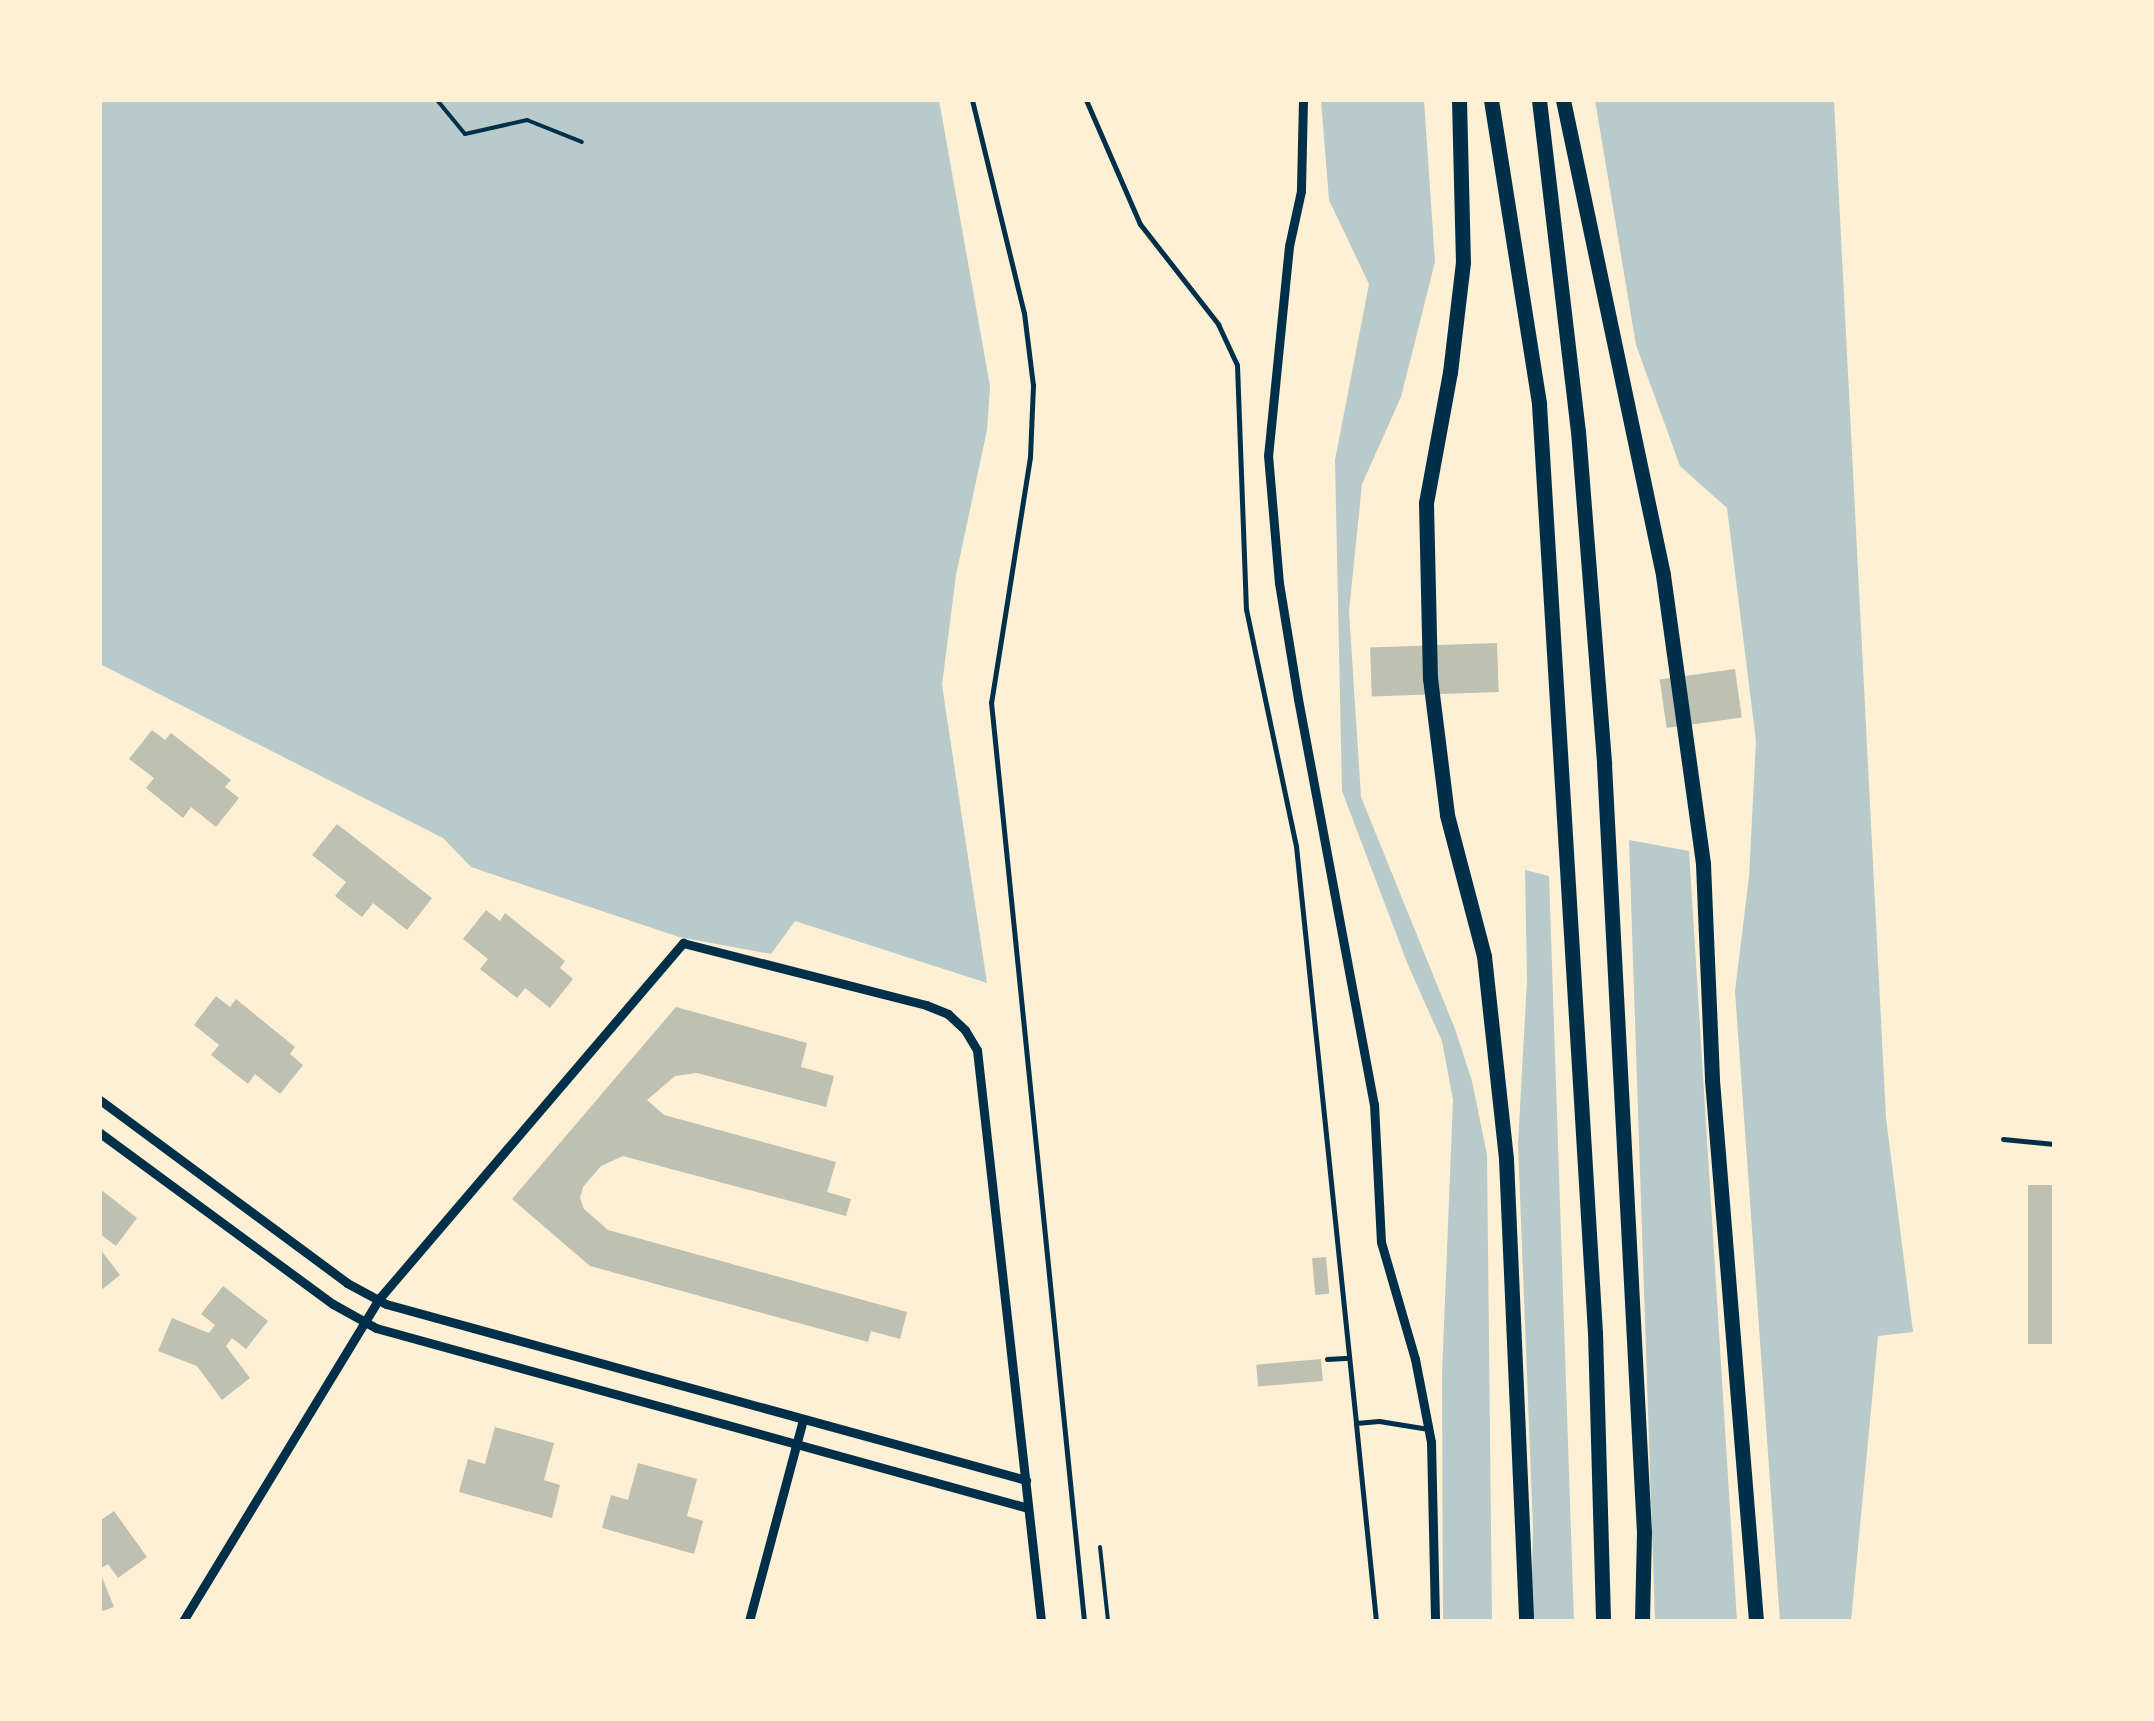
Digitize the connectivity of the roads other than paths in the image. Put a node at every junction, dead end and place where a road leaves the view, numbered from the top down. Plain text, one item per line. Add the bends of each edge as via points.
1 (972, 100) edge
2 (1086, 100) edge
3 (1303, 100) edge
4 (1459, 100) edge
5 (1491, 100) edge
6 (1539, 100) edge
7 (1562, 100) edge
8 (100, 1100) edge
9 (100, 1132) edge
10 (2003, 1139) dead end
11 (2054, 1144) edge
12 (378, 1300) junction
13 (362, 1322) junction
14 (1349, 1358) junction
15 (1327, 1360) dead end
16 (802, 1420) junction
17 (1356, 1423) junction
18 (1428, 1429) junction
19 (796, 1445) junction
20 (1026, 1480) junction
21 (1028, 1508) junction
22 (183, 1621) edge
23 (748, 1621) edge
24 (1041, 1621) edge
25 (1084, 1621) edge
26 (1376, 1621) edge
27 (1434, 1621) edge
28 (1526, 1621) edge
29 (1603, 1621) edge
30 (1642, 1621) edge
31 (1756, 1621) edge

1 - 25 lane via 1024,313 1034,385 1030,457 992,702
2 - 14 lane via 1140,224 1218,324 1236,364 1246,609 1296,846
3 - 18 street via 1301,190 1268,455 1278,565 1374,1104 1381,1242
4 - 28 highway via 1463,262 1426,503 1430,678 1447,815 1484,956 1506,1159
5 - 29 highway via 1540,404 1596,1332
6 - 30 highway via 1578,431 1604,764 1644,1532
7 - 31 highway via 1669,614 1703,864 1712,1080
8 - 12 street
9 - 13 street
10 - 11 lane
12 - 13 street
12 - 16 street
12 - 20 street via 684,943 926,1005 948,1014 977,1050
13 - 19 street
13 - 22 street
14 - 15 lane
14 - 17 lane
16 - 19 street
16 - 20 street
17 - 18 lane
17 - 26 lane
18 - 27 street
19 - 21 street
19 - 23 street
20 - 21 street
21 - 24 street

